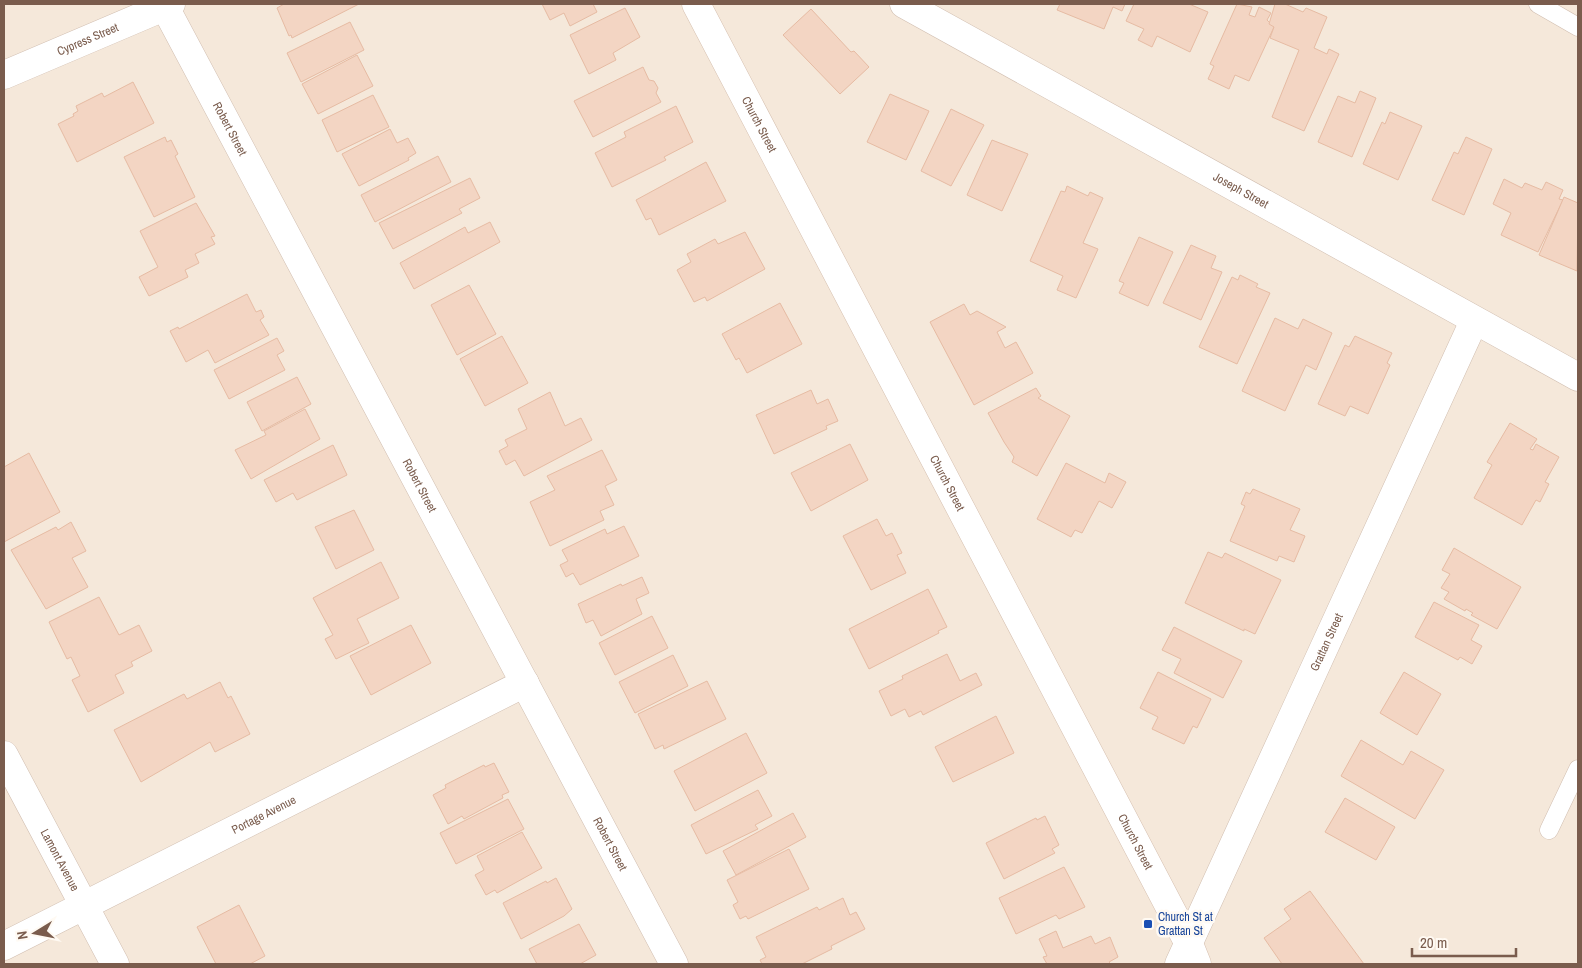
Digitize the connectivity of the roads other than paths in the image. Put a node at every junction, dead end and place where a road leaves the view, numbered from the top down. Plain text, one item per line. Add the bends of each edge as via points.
1 (696, 4) edge
2 (904, 4) edge
3 (1538, 4) edge
4 (168, 5) edge
5 (1578, 27) edge
6 (4, 75) edge
7 (1474, 321) junction
8 (1578, 377) edge
9 (525, 684) junction
10 (4, 755) edge
11 (1578, 769) edge
12 (1549, 830) dead end
13 (84, 904) junction
14 (4, 946) edge
15 (1188, 958) edge
16 (115, 964) edge
17 (674, 964) edge

1 - 15 street, Church Street
2 - 7 street, Joseph Street
3 - 5 lane
4 - 6 street, Cypress Street
4 - 9 street, Robert Street
7 - 8 street, Joseph Street
7 - 15 street, Grattan Street
9 - 13 street, Portage Avenue
9 - 17 street, Robert Street
10 - 13 street, Lamont Avenue
11 - 12 lane
13 - 14 street, Portage Avenue
13 - 16 street, Lamont Avenue

